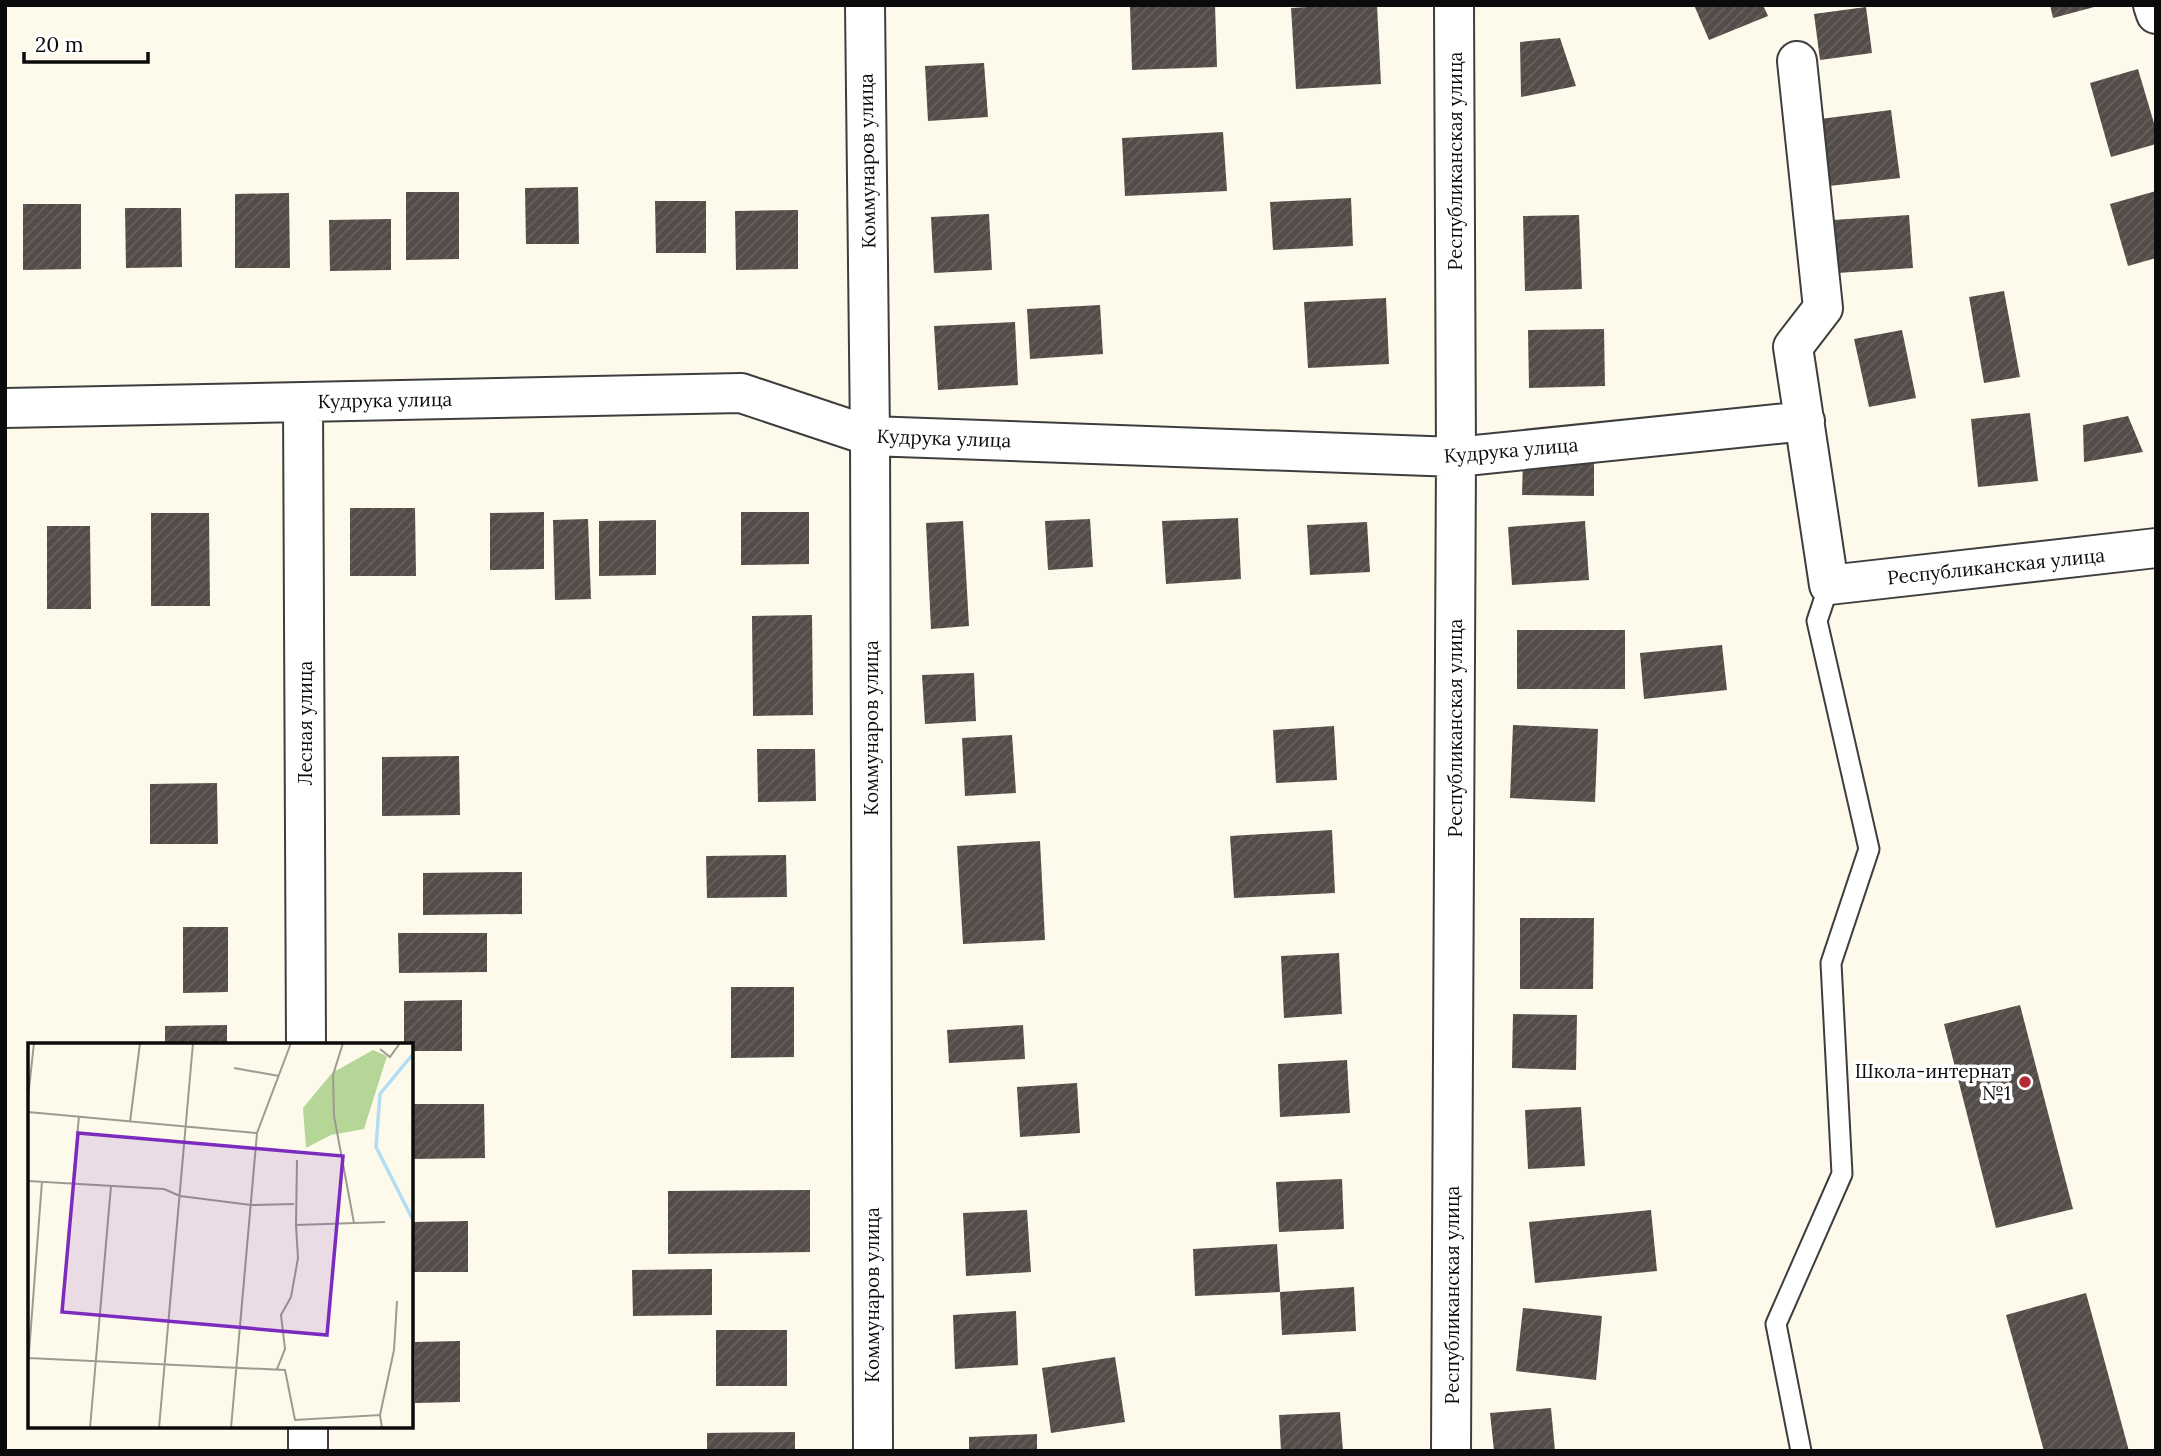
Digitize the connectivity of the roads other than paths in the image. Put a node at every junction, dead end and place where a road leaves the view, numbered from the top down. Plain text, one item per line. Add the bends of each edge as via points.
1 (865, 5) edge
2 (1454, 5) edge
3 (2153, 5) edge
4 (2156, 14) edge
5 (1797, 61) dead end
6 (303, 402) junction
7 (5, 408) edge
8 (1805, 421) junction
9 (870, 436) junction
10 (1456, 457) junction
11 (2156, 548) edge
12 (1829, 585) junction
13 (306, 1043) edge
14 (308, 1428) edge
15 (308, 1451) edge
16 (873, 1451) edge
17 (1451, 1451) edge
18 (1801, 1451) edge

1 - 9 street, Коммунаров улица
2 - 10 street, Республиканская улица
3 - 4 street
5 - 8 street via 1823,308 1793,347
6 - 7 street, Кудрука улица
6 - 9 street, Кудрука улица via 741,393
6 - 13 street, Лесная улица
8 - 10 street, Кудрука улица
8 - 12 street
9 - 10 street, Кудрука улица
9 - 16 street, Коммунаров улица
10 - 17 street, Республиканская улица
11 - 12 street, Республиканская улица
12 - 18 lane via 1818,621 1869,849 1832,963 1842,1174 1776,1324
14 - 15 street

